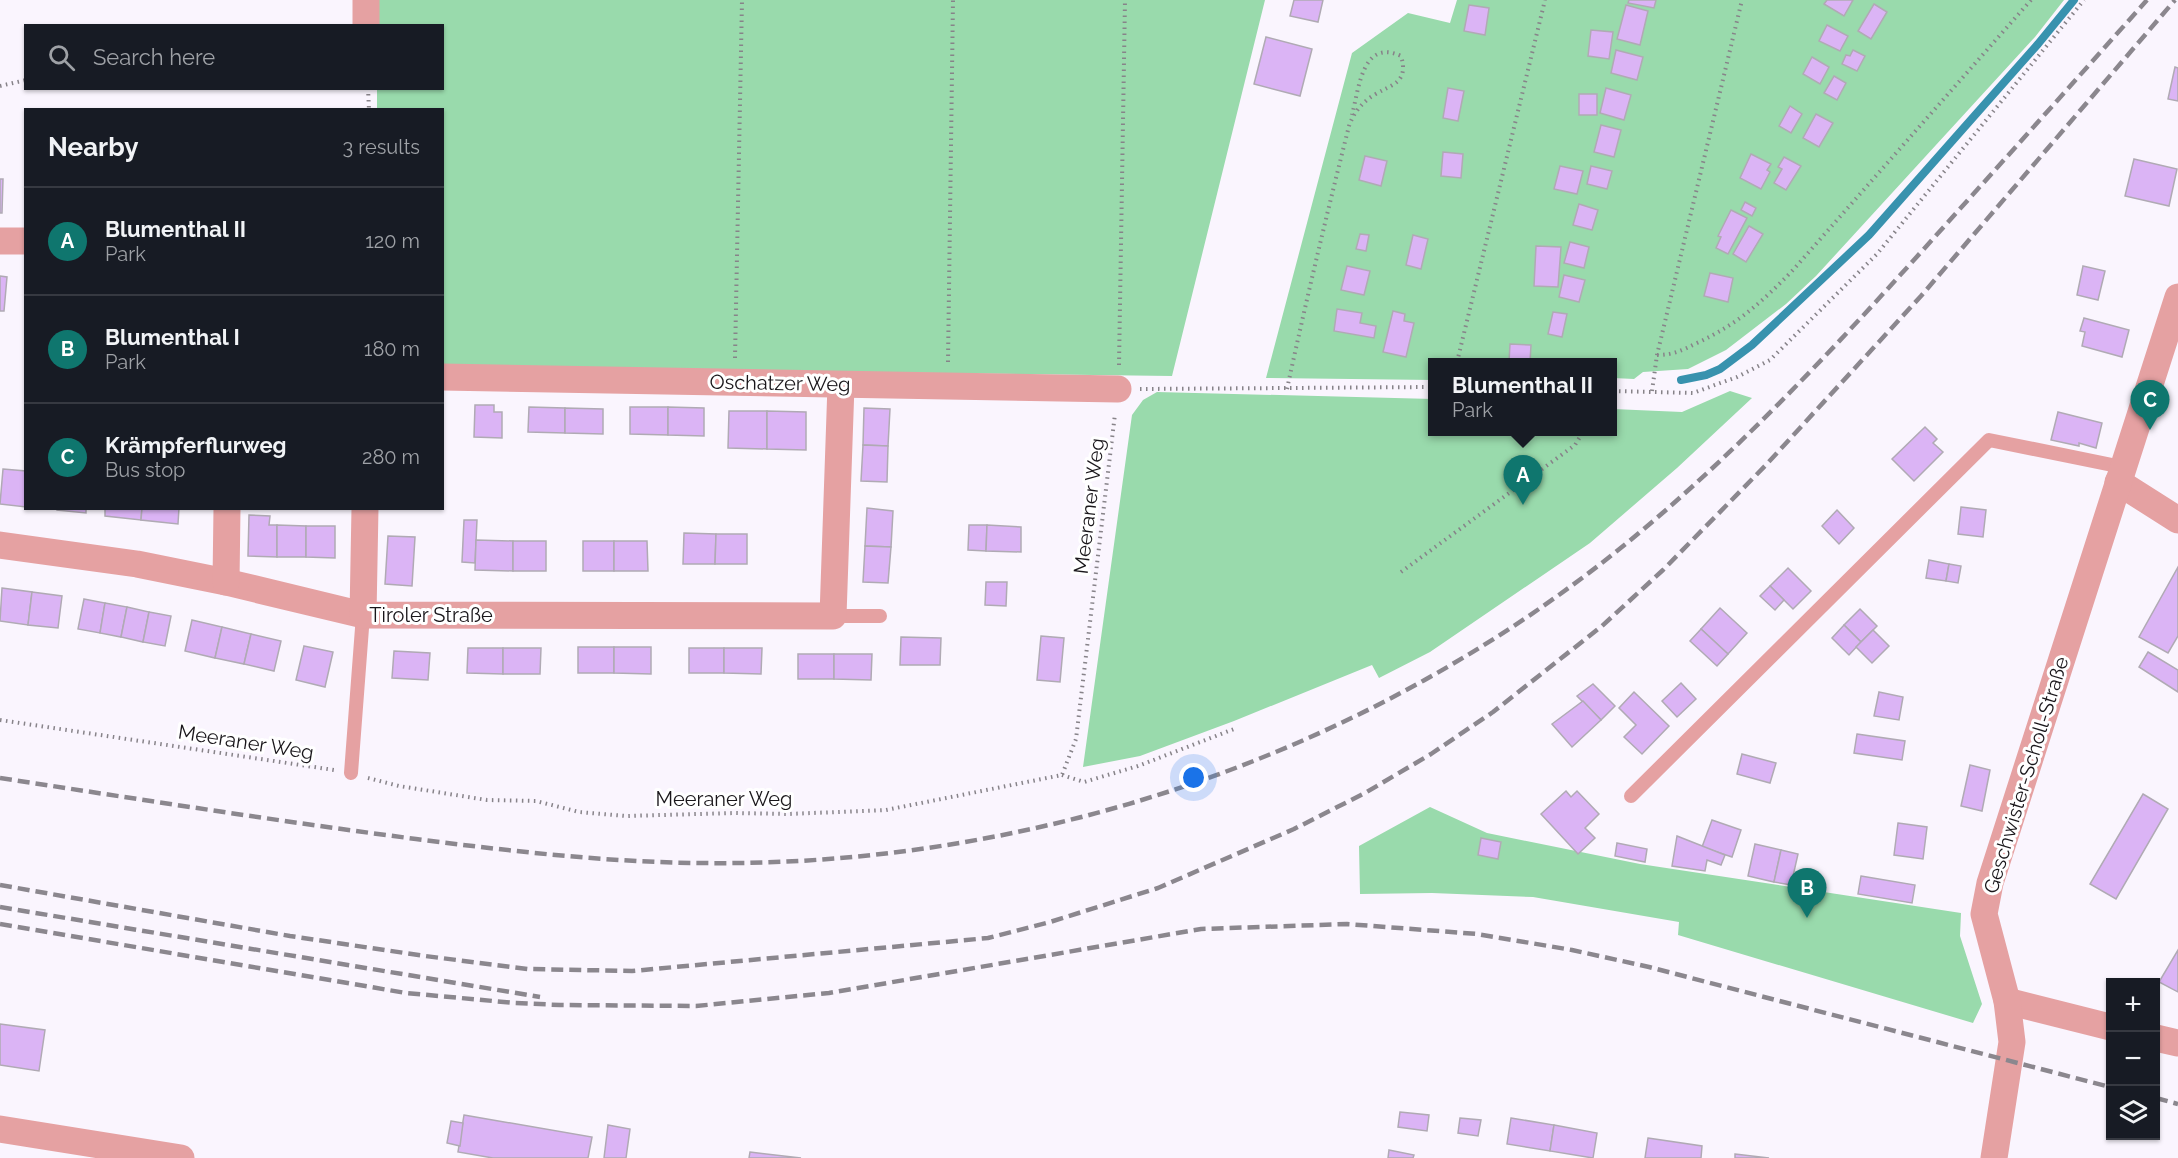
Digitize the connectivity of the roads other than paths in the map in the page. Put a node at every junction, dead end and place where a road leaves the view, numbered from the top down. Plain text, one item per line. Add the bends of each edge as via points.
1 (0, 241) edge
2 (24, 241) edge
3 (2178, 297) edge
4 (444, 377) edge
5 (841, 385) junction
6 (1119, 389) road end
7 (2120, 475) junction
8 (227, 510) edge
9 (365, 510) edge
10 (2178, 520) edge
11 (0, 545) edge
12 (226, 582) junction
13 (363, 615) junction
14 (833, 616) junction
15 (880, 616) dead end
16 (351, 773) road end
17 (1631, 796) dead end
18 (2007, 1001) junction
19 (2106, 1025) edge
20 (2160, 1039) edge
21 (2178, 1043) edge
22 (0, 1129) edge
23 (181, 1158) edge
24 (1994, 1158) edge

1 - 2 street
3 - 7 street, Geschwister-Scholl-Straße
4 - 5 street, Oschatzer Weg
5 - 6 street, Oschatzer Weg
5 - 14 street
7 - 10 street
7 - 17 lane via 1989,440
7 - 18 street, Geschwister-Scholl-Straße via 1990,883 1984,914
8 - 12 street
9 - 13 street
11 - 12 street, Tiroler Straße via 136,564
12 - 13 street, Tiroler Straße
13 - 14 street, Tiroler Straße
13 - 16 lane
14 - 15 lane, Tiroler Straße
18 - 19 street
18 - 24 street, Geschwister-Scholl-Straße via 2012,1042
20 - 21 street
22 - 23 street

